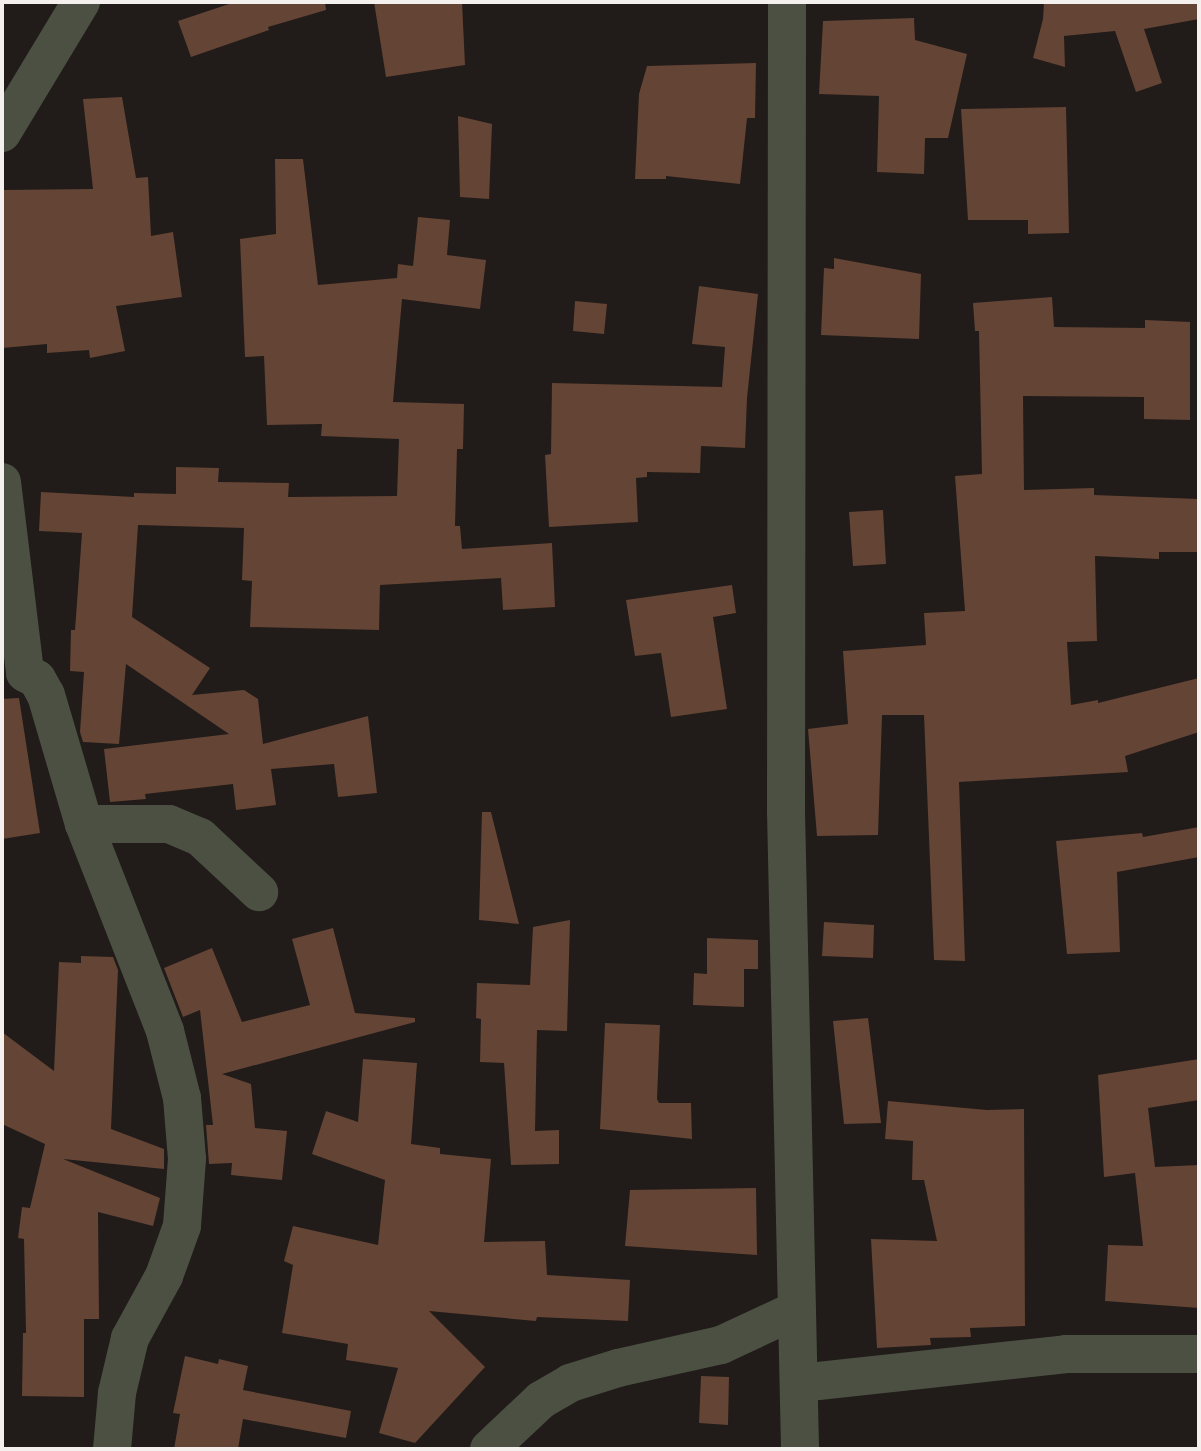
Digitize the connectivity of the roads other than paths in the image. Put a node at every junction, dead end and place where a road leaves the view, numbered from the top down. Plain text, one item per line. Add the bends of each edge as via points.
1 (81, 2) edge
2 (787, 2) edge
3 (2, 133) edge
4 (2, 482) edge
5 (84, 824) junction
6 (259, 892) dead end
7 (796, 1310) junction
8 (1199, 1354) edge
9 (800, 1383) junction
10 (112, 1449) edge
11 (489, 1449) edge
12 (800, 1449) edge

1 - 3 street
2 - 7 street via 786,811
4 - 5 street via 25,673 37,679 46,695
5 - 6 street via 169,824 200,837
5 - 10 street via 165,1031 182,1098 187,1159 182,1226 164,1276 130,1338 117,1392
7 - 9 street
7 - 11 street via 721,1345 570,1383 541,1400
8 - 9 street via 1066,1354
9 - 12 street

